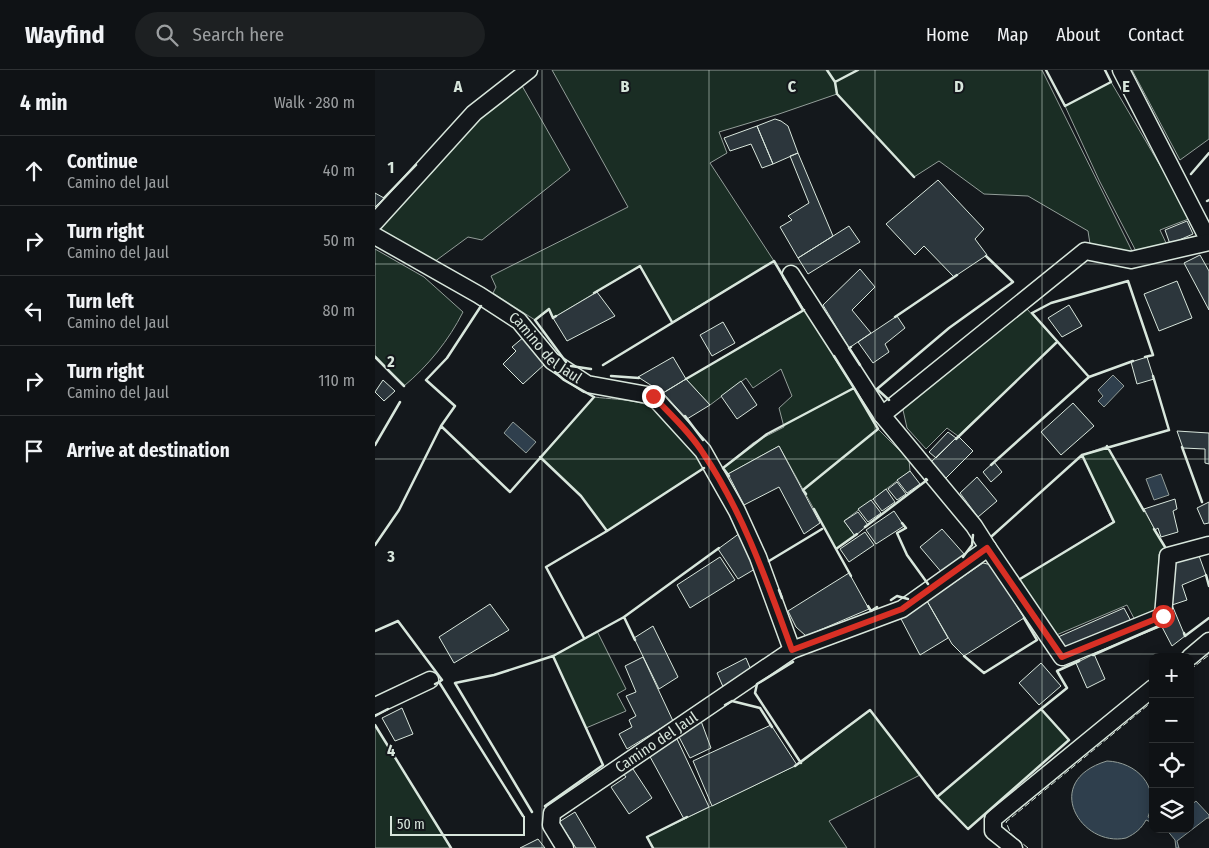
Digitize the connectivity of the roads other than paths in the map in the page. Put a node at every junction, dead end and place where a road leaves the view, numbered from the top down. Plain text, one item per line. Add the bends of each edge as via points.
1 (529, 70) edge
2 (1121, 70) edge
3 (375, 222) edge
4 (375, 236) edge
5 (1209, 241) edge
6 (791, 274) dead end
7 (882, 415) junction
8 (1209, 545) edge
9 (987, 548) junction
10 (1209, 642) edge
11 (792, 650) junction
12 (1194, 654) edge
13 (430, 680) dead end
14 (1149, 691) edge
15 (375, 706) edge
16 (565, 848) edge
17 (1014, 848) edge

1 - 3 street via 474,113
2 - 5 street
4 - 11 street, Camino del Jaul via 479,294 519,321 552,361 587,384 653,396 703,451 737,511 758,557
5 - 7 street via 1131,260 1085,251
6 - 7 street
7 - 9 street via 974,526
8 - 9 street via 1168,556 1163,616 1062,657
9 - 11 street, Camino del Jaul via 902,609
10 - 12 street
11 - 16 street, Camino del Jaul via 551,813 551,825
13 - 15 street
14 - 17 street via 993,819 993,831

